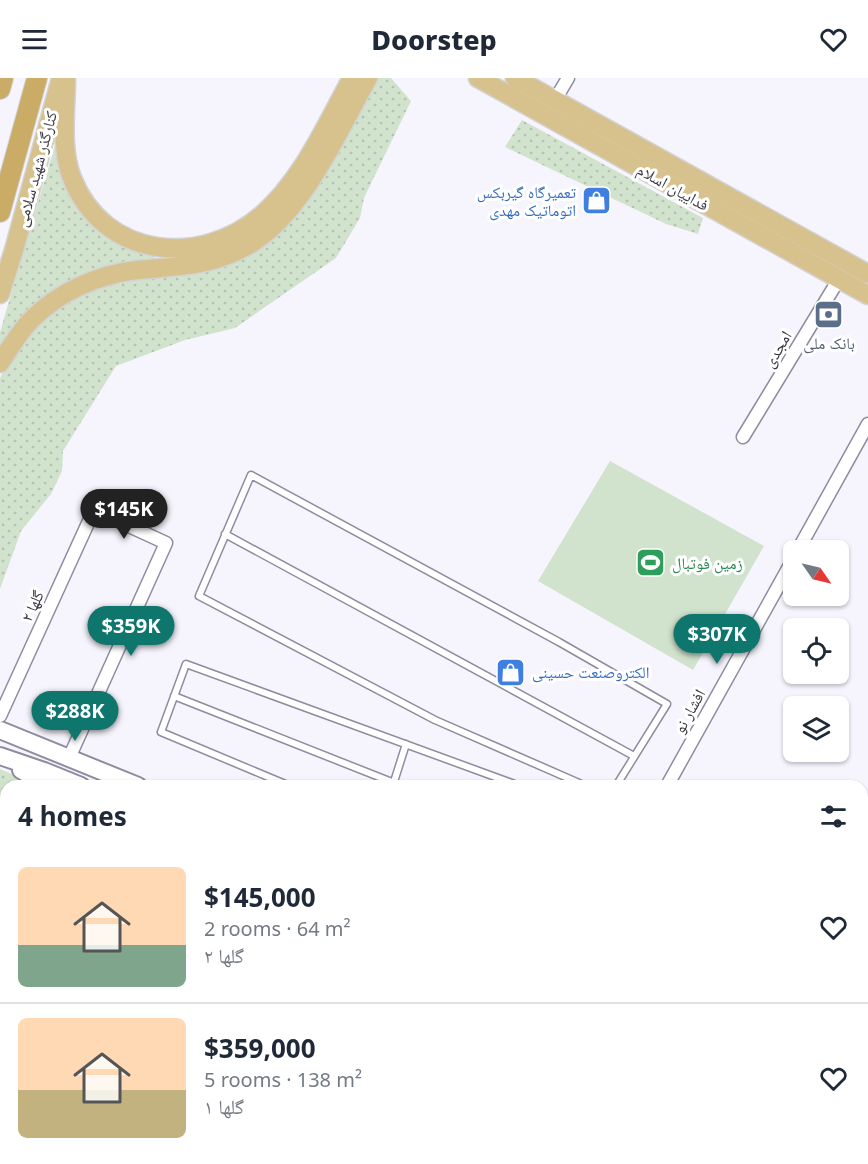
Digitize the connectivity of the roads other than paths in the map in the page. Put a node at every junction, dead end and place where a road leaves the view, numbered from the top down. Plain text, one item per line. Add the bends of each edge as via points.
1 (3, 78) edge
2 (37, 78) edge
3 (61, 78) edge
4 (66, 78) edge
5 (352, 78) edge
6 (368, 78) edge
7 (478, 78) edge
8 (515, 78) edge
9 (568, 78) edge
10 (0, 89) edge
11 (555, 100) junction
12 (0, 212) edge
13 (868, 274) edge
14 (839, 279) junction
15 (0, 294) edge
16 (868, 295) edge
17 (0, 363) edge
18 (868, 424) edge
19 (743, 437) dead end
20 (225, 534) junction
21 (804, 540) edge
22 (783, 578) edge
23 (174, 696) junction
24 (0, 716) edge
25 (0, 730) edge
26 (406, 744) junction
27 (634, 756) junction
28 (0, 757) edge
29 (69, 758) junction
30 (38, 780) edge
31 (66, 780) edge
32 (123, 780) edge
33 (276, 780) edge
34 (383, 780) edge
35 (394, 780) edge
36 (504, 780) edge
37 (572, 780) edge
38 (620, 780) edge
39 (670, 780) edge

1 - 10 highway
2 - 12 highway
3 - 15 main road, کنارگذر شهید سلامی
4 - 5 main road via 65,152 81,195 102,220 122,235 170,249 197,247 233,235 261,216 287,191
6 - 17 main road via 311,179 271,229 214,261 116,274 70,291 31,320
7 - 14 main road, فداییان اسلام
8 - 11 main road, فداییان اسلام
9 - 11 street
11 - 13 main road, فداییان اسلام
14 - 16 main road, فداییان اسلام
14 - 19 street, امجدی
18 - 21 street
20 - 27 lane
20 - 27 lane via 251,475 668,704
20 - 37 lane via 199,596 435,720
22 - 39 street, افشار نو
23 - 26 lane via 186,664
23 - 33 lane via 160,732
23 - 34 lane
24 - 29 street, گلها ۲ via 94,510 166,543
25 - 29 main road
26 - 35 lane
26 - 36 lane
27 - 38 lane
28 - 30 main road
28 - 31 main road
29 - 32 main road

